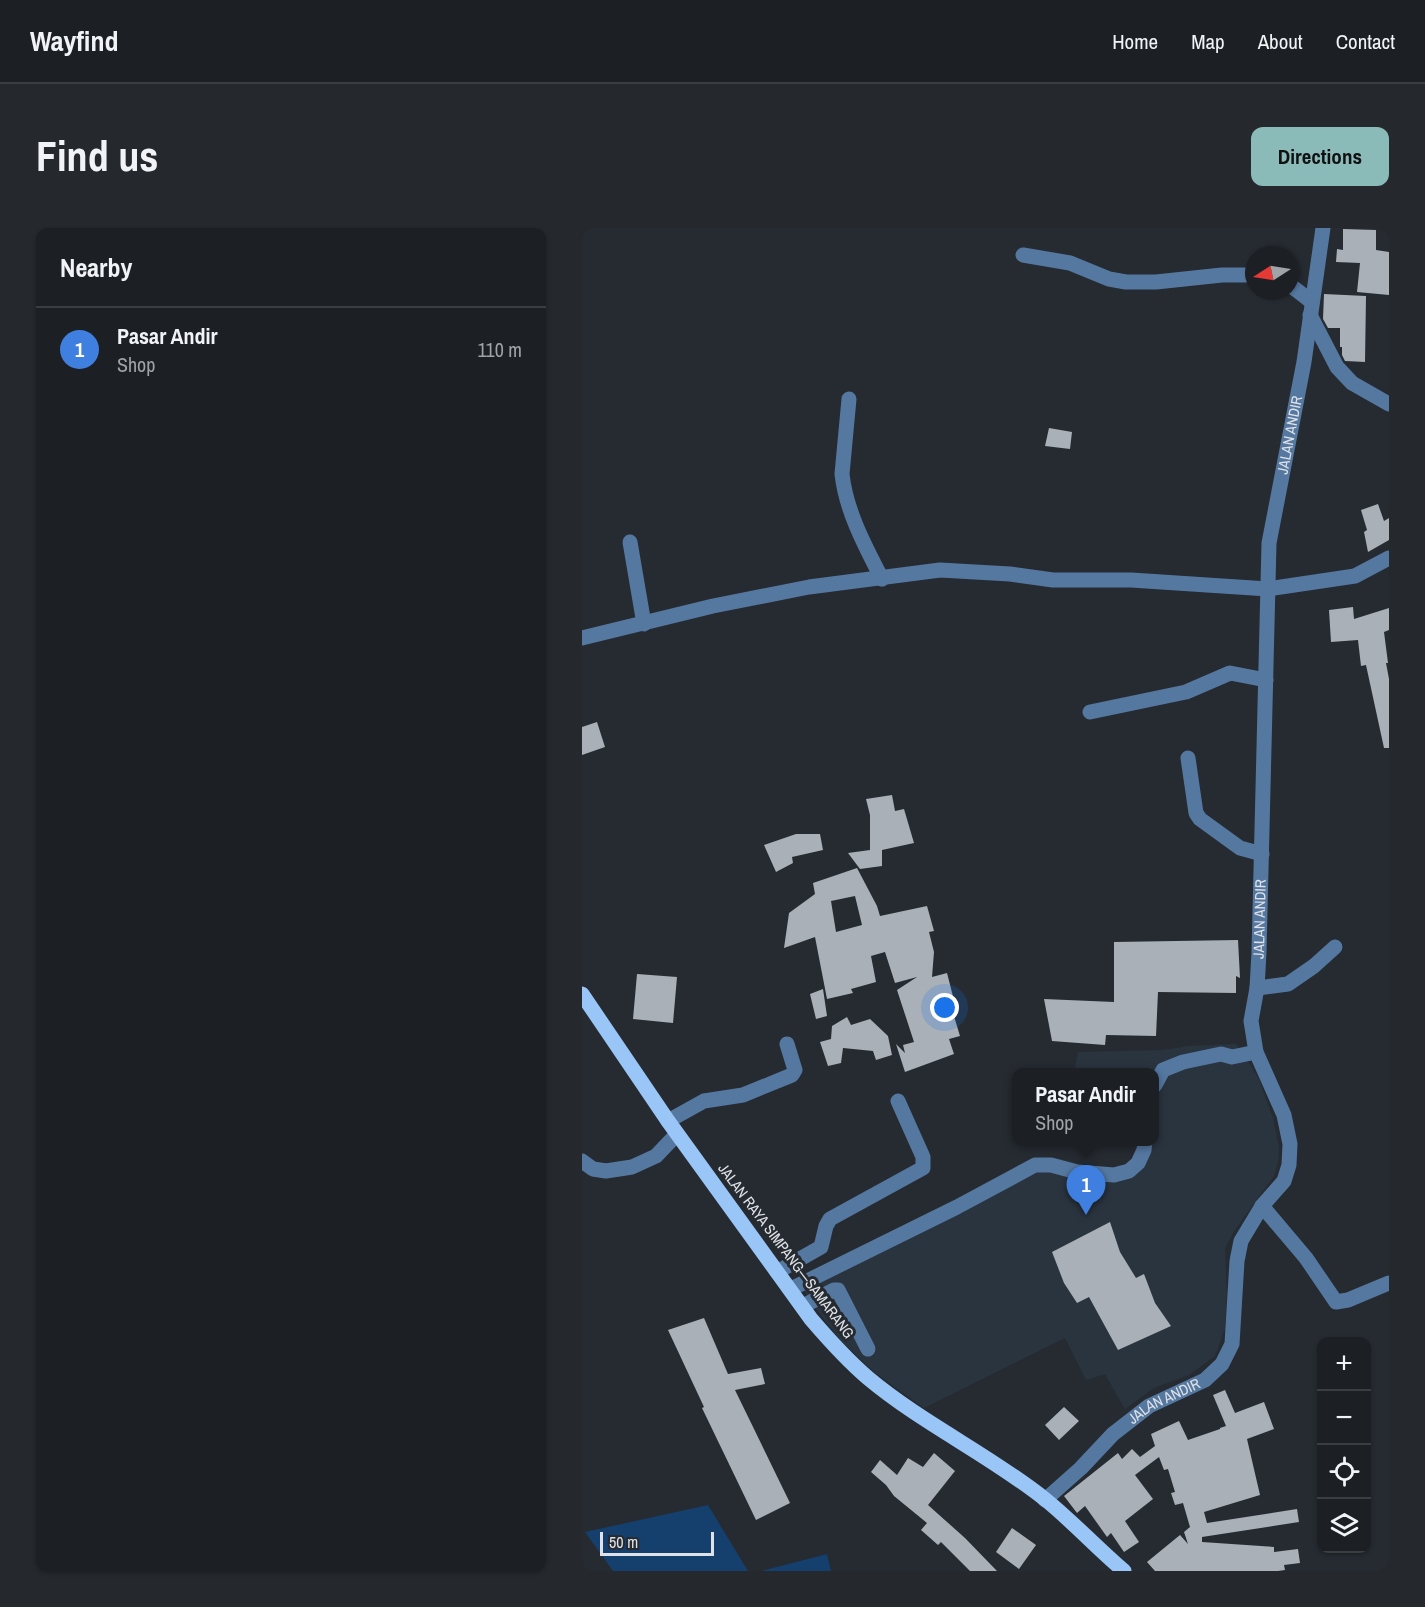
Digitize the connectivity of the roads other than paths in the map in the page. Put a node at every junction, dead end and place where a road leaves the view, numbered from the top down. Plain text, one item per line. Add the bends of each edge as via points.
1 (1323, 228) edge
2 (1023, 255) dead end
3 (1245, 275) edge
4 (1299, 295) edge
5 (1311, 308) junction
6 (849, 399) dead end
7 (1389, 404) edge
8 (630, 542) dead end
9 (1389, 558) edge
10 (882, 579) junction
11 (1268, 589) junction
12 (644, 624) junction
13 (582, 638) edge
14 (1266, 680) junction
15 (1090, 712) dead end
16 (1188, 758) dead end
17 (1262, 854) junction
18 (1335, 947) dead end
19 (1257, 988) junction
20 (583, 998) edge
21 (787, 1044) dead end
22 (1256, 1052) junction
23 (1159, 1078) edge
24 (898, 1101) dead end
25 (668, 1121) junction
26 (677, 1134) junction
27 (1144, 1146) edge
28 (582, 1161) edge
29 (1262, 1206) junction
30 (777, 1272) junction
31 (1389, 1283) edge
32 (791, 1290) junction
33 (803, 1306) junction
34 (868, 1349) dead end
35 (1045, 1500) junction
36 (1124, 1571) edge

1 - 5 street, JALAN ANDIR
2 - 3 street via 1070,263 1126,282
4 - 5 street
5 - 7 street via 1337,367 1352,383
5 - 11 street, JALAN ANDIR via 1269,543
6 - 10 street via 843,484 859,532
8 - 12 street
9 - 11 street via 1355,576
10 - 11 street via 940,570 1053,580 1131,580
10 - 12 street via 809,587
11 - 14 street, JALAN ANDIR
12 - 13 street
14 - 15 street via 1230,673 1186,693
14 - 17 street, JALAN ANDIR
16 - 17 street via 1200,819 1240,848
17 - 19 street, JALAN ANDIR
18 - 19 street via 1288,984
19 - 22 street, JALAN ANDIR via 1251,1021
20 - 25 main road, JALAN RAYA SIMPANG—SAMARANG
21 - 25 street via 795,1070 792,1075 743,1095 704,1101
22 - 23 street via 1183,1062 1163,1070
22 - 29 street, JALAN ANDIR via 1284,1115 1290,1144 1284,1181
24 - 30 street via 923,1157 923,1168 830,1219 821,1247
25 - 26 main road, JALAN RAYA SIMPANG—SAMARANG
26 - 28 street via 656,1156 632,1167 606,1171 593,1169
26 - 30 main road, JALAN RAYA SIMPANG—SAMARANG
27 - 32 street via 1129,1171 1114,1175 1035,1165
29 - 31 street via 1306,1258 1336,1302
29 - 35 street, JALAN ANDIR via 1241,1241 1232,1344 1222,1364 1205,1380 1149,1406 1113,1434
30 - 32 main road, JALAN RAYA SIMPANG—SAMARANG
32 - 33 main road, JALAN RAYA SIMPANG—SAMARANG
33 - 34 street via 838,1290
33 - 35 main road, JALAN RAYA SIMPANG—SAMARANG via 836,1349 869,1379
35 - 36 main road, JALAN RAYA SIMPANG—SAMARANG

